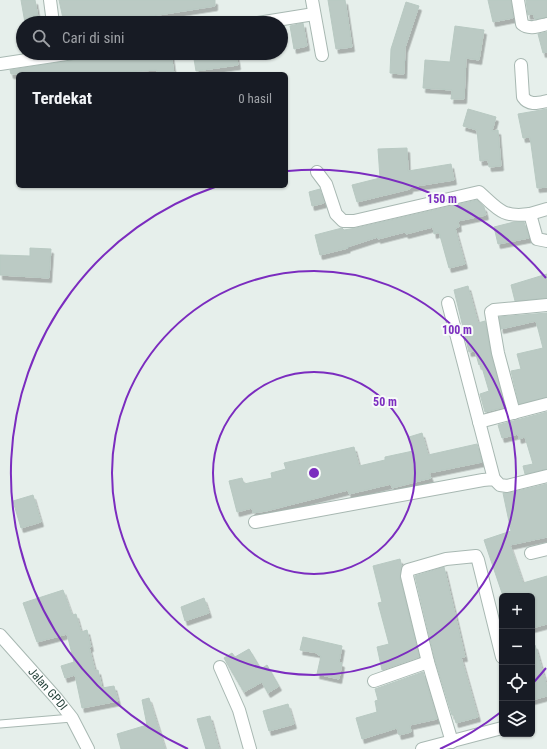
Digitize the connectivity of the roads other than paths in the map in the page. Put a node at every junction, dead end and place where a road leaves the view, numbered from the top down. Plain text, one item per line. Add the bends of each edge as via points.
1 (50, 0) edge
2 (312, 0) edge
3 (518, 0) edge
4 (314, 14) junction
5 (52, 16) edge
6 (288, 18) edge
7 (547, 24) edge
8 (322, 55) dead end
9 (24, 60) edge
10 (0, 64) edge
11 (521, 66) dead end
12 (547, 101) edge
13 (317, 172) dead end
14 (547, 209) edge
15 (530, 214) junction
16 (547, 241) edge
17 (448, 303) dead end
18 (547, 305) edge
19 (547, 404) edge
20 (514, 413) junction
21 (479, 422) junction
22 (547, 476) edge
23 (494, 479) junction
24 (255, 522) dead end
25 (547, 549) edge
26 (531, 553) dead end
27 (0, 635) edge
28 (499, 645) edge
29 (428, 662) junction
30 (220, 667) dead end
31 (374, 680) dead end
32 (72, 718) junction
33 (0, 724) edge
34 (499, 729) edge
35 (452, 742) junction
36 (88, 749) edge
37 (250, 749) edge
38 (422, 749) edge

1 - 5 street
2 - 4 street
3 - 7 street via 524,26 528,28
4 - 6 street
4 - 8 street
9 - 10 street
11 - 12 street via 523,97 531,103
13 - 15 street via 326,184 336,214 343,221 354,221 479,192 504,213 511,216
14 - 15 street
15 - 16 street via 537,239
17 - 21 street
18 - 20 street via 491,312 498,353
19 - 20 street
20 - 21 street
21 - 23 street
22 - 23 street via 507,486 500,485
23 - 24 street
25 - 26 street
27 - 32 street, Jalan GPDI
28 - 29 street via 476,556 446,559 408,570 407,576
29 - 31 street
29 - 35 street
30 - 37 street via 239,710
32 - 33 lane
32 - 36 street, Jalan GPDI
34 - 35 street
35 - 38 street

